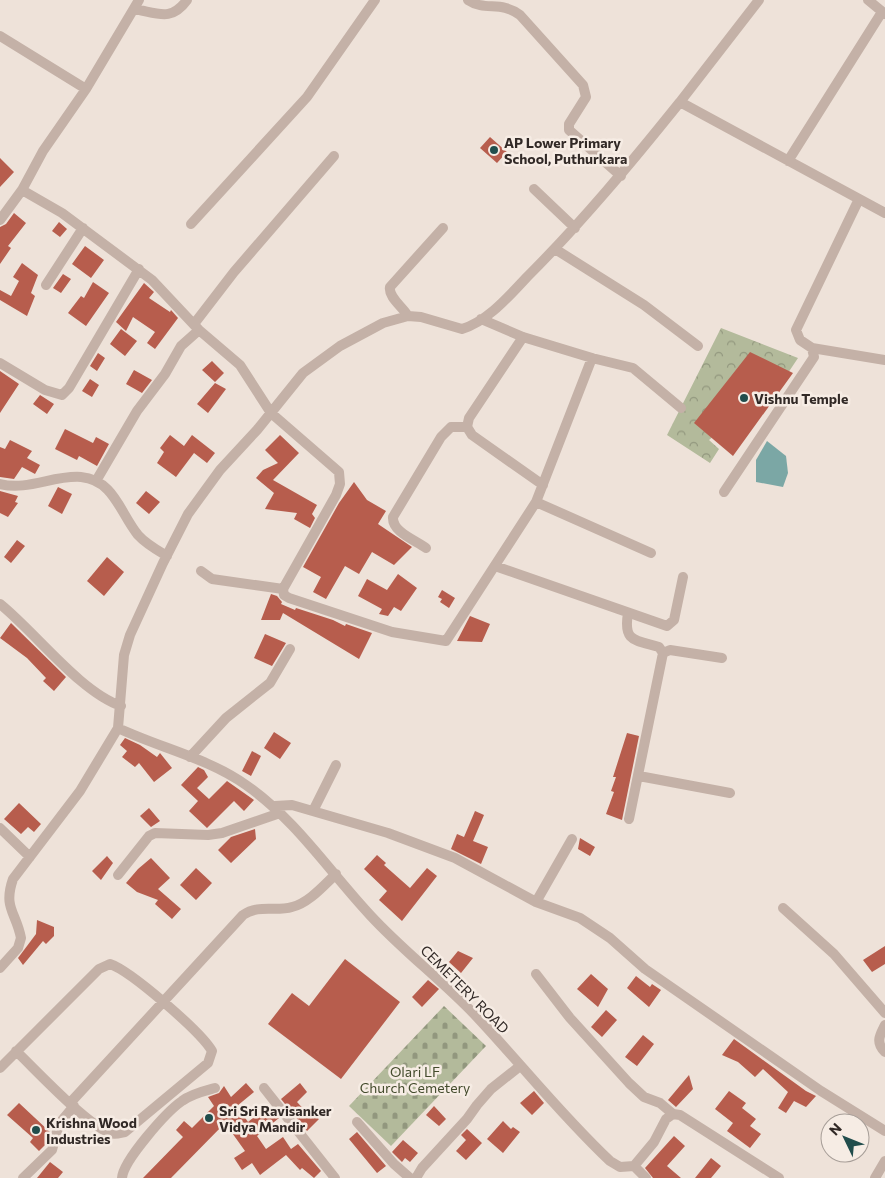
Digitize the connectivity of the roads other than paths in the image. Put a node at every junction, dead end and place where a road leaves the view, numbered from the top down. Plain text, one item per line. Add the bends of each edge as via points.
1 (187, 0) edge
2 (375, 0) edge
3 (468, 0) edge
4 (518, 0) edge
5 (759, 0) edge
6 (868, 0) edge
7 (136, 5) edge
8 (511, 8) junction
9 (884, 13) edge
10 (0, 36) edge
11 (86, 89) junction
12 (680, 102) junction
13 (334, 156) dead end
14 (788, 161) junction
15 (621, 176) junction
16 (534, 189) dead end
17 (22, 190) junction
18 (859, 200) junction
19 (0, 202) edge
20 (9, 208) junction
21 (885, 214) edge
22 (0, 220) edge
23 (191, 224) dead end
24 (83, 228) junction
25 (444, 228) dead end
26 (575, 228) junction
27 (555, 249) junction
28 (139, 269) junction
29 (46, 286) dead end
30 (408, 316) junction
31 (481, 319) junction
32 (197, 327) junction
33 (523, 337) junction
34 (698, 346) dead end
35 (812, 348) junction
36 (592, 358) junction
37 (885, 360) edge
38 (0, 363) edge
39 (681, 408) dead end
40 (271, 413) junction
41 (467, 427) junction
42 (96, 481) junction
43 (0, 484) edge
44 (544, 485) junction
45 (724, 492) dead end
46 (536, 502) junction
47 (426, 548) dead end
48 (651, 553) dead end
49 (167, 556) junction
50 (495, 566) junction
51 (201, 571) dead end
52 (684, 577) dead end
53 (283, 589) junction
54 (0, 604) edge
55 (628, 613) junction
56 (290, 649) dead end
57 (663, 653) junction
58 (722, 658) dead end
59 (121, 706) junction
60 (118, 728) junction
61 (190, 757) junction
62 (336, 765) dead end
63 (639, 776) junction
64 (730, 793) dead end
65 (278, 810) junction
66 (313, 811) junction
67 (629, 819) dead end
68 (0, 828) edge
69 (572, 839) dead end
70 (30, 857) junction
71 (336, 874) junction
72 (118, 875) dead end
73 (536, 902) junction
74 (783, 908) dead end
75 (0, 968) edge
76 (536, 974) dead end
77 (164, 1004) junction
78 (885, 1013) edge
79 (885, 1024) edge
80 (16, 1051) junction
81 (885, 1052) edge
82 (520, 1066) junction
83 (0, 1068) edge
84 (215, 1088) dead end
85 (264, 1088) dead end
86 (72, 1104) junction
87 (673, 1114) junction
88 (357, 1122) dead end
89 (885, 1131) edge
90 (885, 1161) edge
91 (634, 1166) junction
92 (24, 1178) edge
93 (122, 1178) edge
94 (335, 1178) edge
95 (410, 1178) edge
96 (416, 1178) edge
97 (646, 1178) edge
98 (779, 1178) edge
99 (875, 1178) edge

1 - 7 street via 180,10 170,15
2 - 23 street via 302,103
3 - 8 street via 482,7
4 - 8 street
5 - 12 street
6 - 9 street
7 - 11 street
8 - 15 street via 583,85 586,97 569,124 569,130
9 - 14 street
10 - 11 street
11 - 17 street via 43,151
12 - 14 street
12 - 15 street
13 - 32 street via 234,272
14 - 18 street
15 - 26 street
16 - 26 street
17 - 20 street
17 - 24 street
18 - 21 street
18 - 35 street via 796,330 800,340
19 - 20 street
20 - 22 street
24 - 28 street
24 - 29 street
25 - 30 street via 390,287 392,297
26 - 27 street
27 - 31 street via 506,299
27 - 34 street via 644,305
28 - 32 street
28 - 38 street via 62,395 45,390
30 - 31 street via 430,319 462,330
30 - 40 street via 383,324 340,346 303,373
31 - 33 street
32 - 40 street via 240,365
32 - 42 street via 137,411
33 - 36 street
33 - 41 street via 469,418
35 - 37 street
35 - 45 street via 814,357
36 - 39 street via 633,368
36 - 44 street
40 - 49 street via 202,494
40 - 53 street via 332,464 341,477 336,495
41 - 44 street via 472,435
41 - 47 street via 451,427 441,436 393,517 397,528
42 - 43 street via 69,478 13,487
42 - 49 street via 114,497 139,536
44 - 46 street
46 - 48 street
46 - 50 street
49 - 59 street via 130,635 124,655
50 - 53 street via 446,641 378,628 284,596
50 - 55 street
51 - 53 street via 212,579
52 - 55 street via 672,624 667,626
54 - 59 street via 90,689 106,701
55 - 57 street via 625,627 628,635 659,647
56 - 61 street via 270,683 226,718
57 - 58 street via 670,650
57 - 63 street
59 - 60 street
60 - 61 street, CEMETERY ROAD
60 - 70 street via 80,791
61 - 65 street, CEMETERY ROAD via 244,784
62 - 66 street
63 - 64 street
63 - 67 street
65 - 66 street via 292,805
65 - 71 street, CEMETERY ROAD
65 - 72 street via 222,833 155,833 149,836
66 - 73 street via 388,833 454,858
68 - 70 street
69 - 73 street
70 - 75 street via 13,879 9,892 8,904 21,938 18,948
71 - 77 street via 296,907 256,908 243,915
71 - 82 street, CEMETERY ROAD via 370,916 476,1016
73 - 89 street via 580,918 610,938 645,969 821,1091
74 - 78 street via 841,961
76 - 87 street via 570,1018 629,1083 644,1097 660,1103
77 - 80 street via 118,967 104,965
77 - 86 street
77 - 86 street via 209,1046 212,1058 208,1064 125,1132 112,1134
79 - 81 street via 878,1040
80 - 83 street
80 - 86 street
82 - 91 street, CEMETERY ROAD via 610,1161 620,1167
82 - 96 street via 476,1105
84 - 93 street via 181,1102 148,1134
85 - 94 street
86 - 92 street via 60,1124 52,1150
87 - 91 street via 666,1119 654,1142
87 - 98 street
88 - 95 street
90 - 99 street
91 - 97 street

